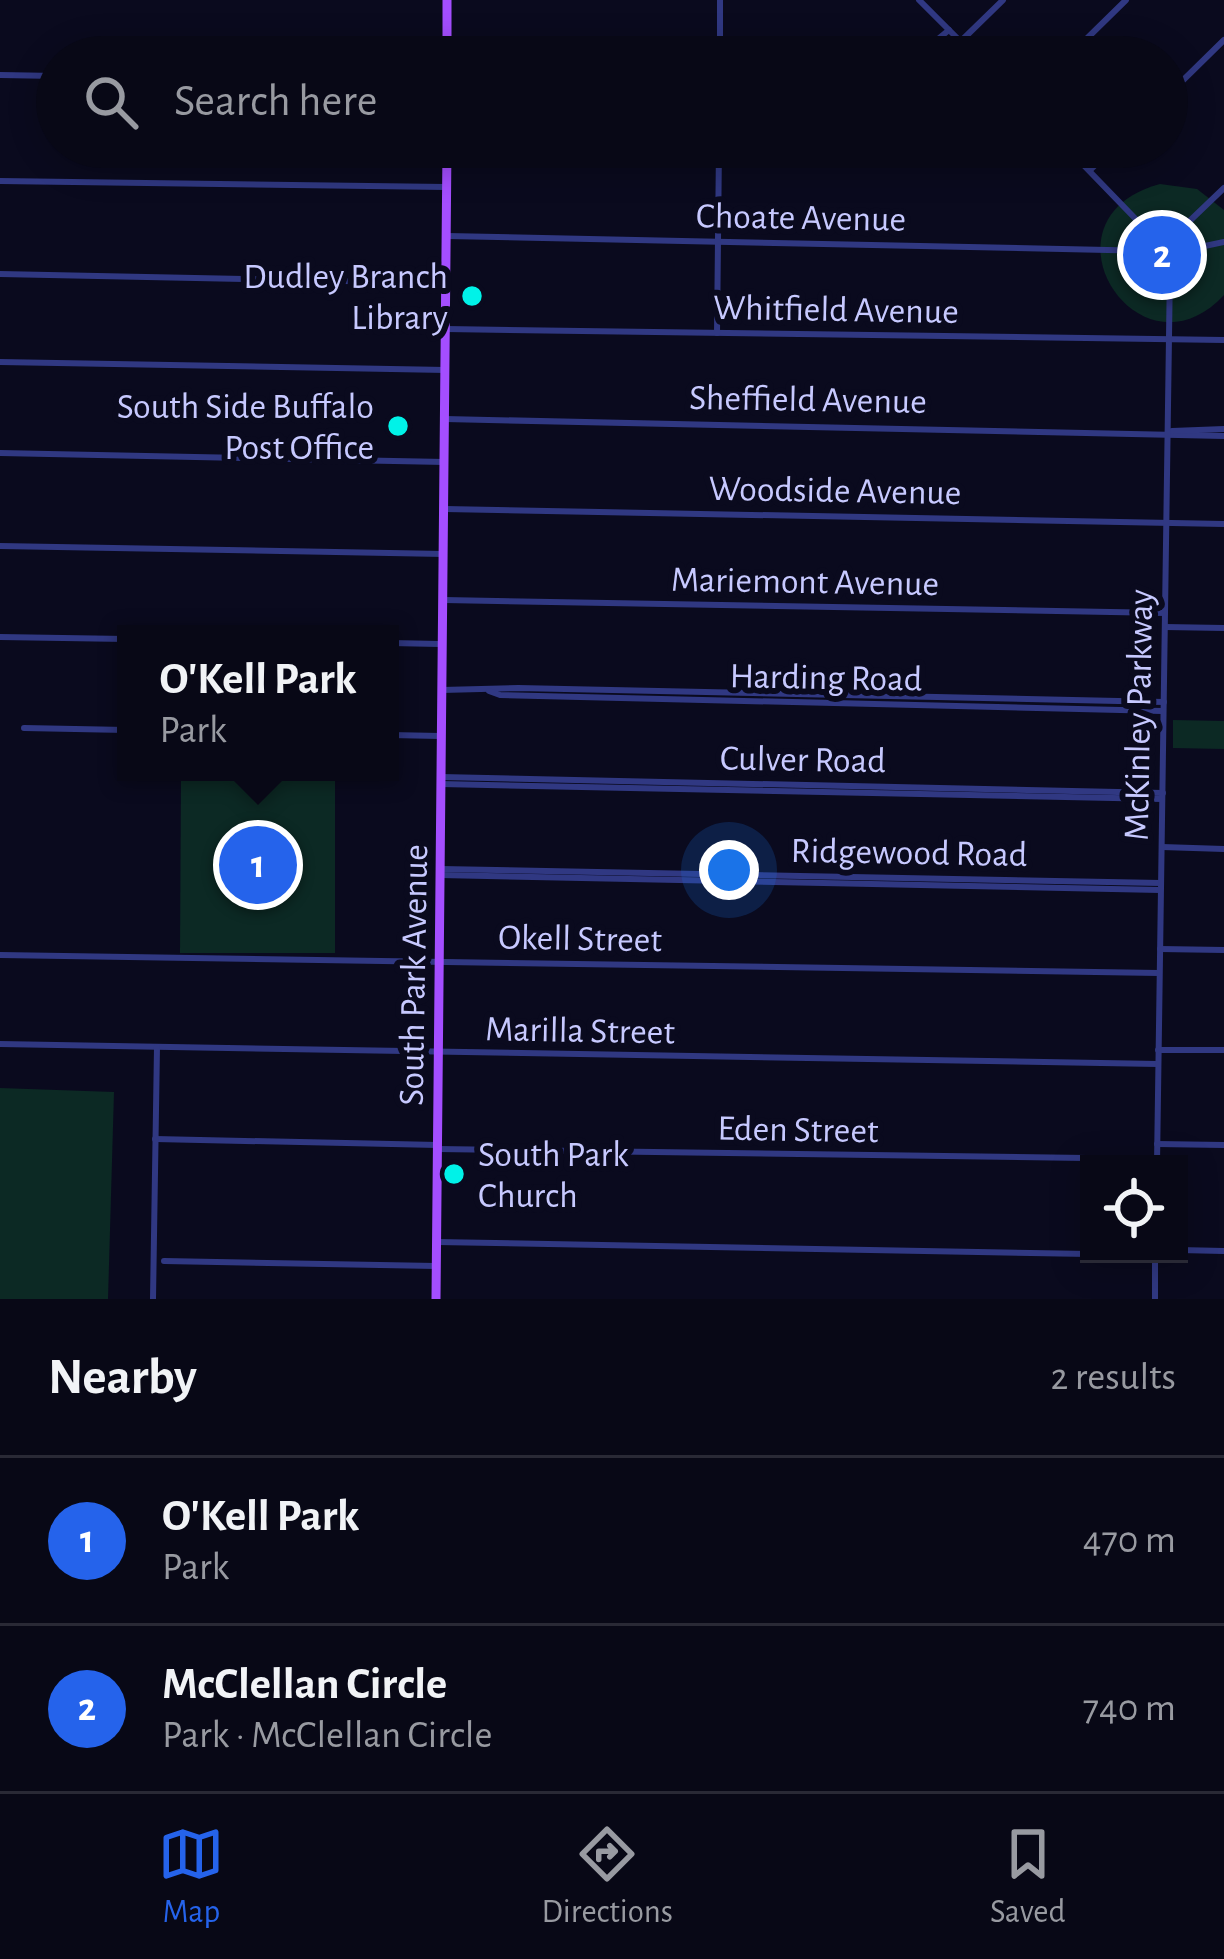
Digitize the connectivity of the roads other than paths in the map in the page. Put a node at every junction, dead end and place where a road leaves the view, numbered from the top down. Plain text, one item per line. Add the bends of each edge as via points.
1 (447, 0) edge
2 (720, 0) edge
3 (919, 0) edge
4 (1003, 0) edge
5 (1126, 0) edge
6 (949, 30) junction
7 (447, 36) edge
8 (720, 36) edge
9 (942, 36) edge
10 (954, 36) edge
11 (966, 36) edge
12 (1089, 36) edge
13 (1224, 40) edge
14 (0, 75) edge
15 (1188, 75) edge
16 (36, 76) edge
17 (447, 168) edge
18 (719, 168) edge
19 (1090, 170) edge
20 (0, 181) edge
21 (447, 187) junction
22 (1224, 188) edge
23 (447, 236) junction
24 (1174, 236) junction
25 (719, 241) junction
26 (1157, 241) junction
27 (1224, 242) edge
28 (1154, 250) junction
29 (1186, 250) junction
30 (1170, 268) junction
31 (0, 274) edge
32 (446, 283) junction
33 (446, 328) junction
34 (717, 333) junction
35 (1169, 340) junction
36 (1224, 340) edge
37 (0, 362) edge
38 (446, 370) junction
39 (445, 419) junction
40 (1169, 432) junction
41 (1224, 432) edge
42 (0, 453) edge
43 (445, 462) junction
44 (445, 509) junction
45 (1167, 522) junction
46 (1224, 524) edge
47 (0, 546) edge
48 (444, 554) junction
49 (443, 600) junction
50 (1166, 613) junction
51 (1165, 627) junction
52 (1224, 628) edge
53 (0, 637) edge
54 (117, 639) edge
55 (399, 643) edge
56 (443, 644) junction
57 (442, 690) junction
58 (1164, 706) junction
59 (24, 728) dead end
60 (117, 730) edge
61 (399, 734) edge
62 (442, 736) junction
63 (442, 781) junction
64 (1162, 796) junction
65 (1162, 847) junction
66 (1224, 849) edge
67 (441, 872) junction
68 (1161, 886) junction
69 (1160, 949) junction
70 (1224, 950) edge
71 (0, 955) edge
72 (439, 962) junction
73 (1160, 973) junction
74 (0, 1044) edge
75 (157, 1047) junction
76 (1159, 1050) junction
77 (1224, 1050) edge
78 (439, 1053) junction
79 (1158, 1064) junction
80 (155, 1138) junction
81 (1157, 1144) junction
82 (1224, 1144) edge
83 (438, 1147) junction
84 (1157, 1155) edge
85 (1080, 1160) edge
86 (436, 1242) junction
87 (1188, 1250) edge
88 (1224, 1251) edge
89 (1080, 1254) edge
90 (164, 1261) dead end
91 (1156, 1263) edge
92 (436, 1266) junction
93 (153, 1299) edge
94 (436, 1299) edge
95 (1155, 1299) edge

1 - 7 main road
2 - 8 street
3 - 6 street
4 - 11 street
5 - 12 street
6 - 9 street
6 - 10 street
13 - 15 street
14 - 16 street
17 - 21 main road, South Park Avenue
18 - 25 street
19 - 26 street
20 - 21 street
21 - 23 main road, South Park Avenue
22 - 24 street
23 - 25 street, Choate Avenue
23 - 32 main road, South Park Avenue
24 - 26 street
24 - 29 street
25 - 28 street, Choate Avenue
25 - 34 street
26 - 28 street
27 - 29 street
28 - 30 street
29 - 30 street
30 - 35 street, McKinley Parkway
31 - 32 street
32 - 33 main road, South Park Avenue
33 - 34 street, Whitfield Avenue
33 - 38 main road, South Park Avenue
34 - 35 street, Whitfield Avenue
35 - 36 street, Whitfield Avenue
35 - 40 street, McKinley Parkway
37 - 38 street
38 - 39 main road, South Park Avenue
39 - 40 street, Sheffield Avenue
39 - 43 main road, South Park Avenue
40 - 41 street, Sheffield Avenue
40 - 45 street, McKinley Parkway
42 - 43 street
43 - 44 main road, South Park Avenue
44 - 45 street, Woodside Avenue
44 - 48 main road, South Park Avenue
45 - 46 street, Woodside Avenue
45 - 50 street, McKinley Parkway
47 - 48 street
48 - 49 main road, South Park Avenue
49 - 50 street, Mariemont Avenue
49 - 56 main road, South Park Avenue
50 - 51 street, McKinley Parkway
51 - 52 street
51 - 58 street, McKinley Parkway
53 - 54 street
55 - 56 street
56 - 57 main road, South Park Avenue
57 - 58 street, Harding Road
57 - 62 main road, South Park Avenue
58 - 64 street, McKinley Parkway
59 - 60 street
61 - 62 street
62 - 63 main road, South Park Avenue
63 - 64 street, Culver Road
63 - 67 main road, South Park Avenue
64 - 65 street, McKinley Parkway
65 - 66 street
65 - 68 street, McKinley Parkway
67 - 68 street, Ridgewood Road
67 - 72 main road, South Park Avenue
68 - 69 street, McKinley Parkway
69 - 70 street
69 - 73 street, McKinley Parkway
71 - 72 street, Okell Street
72 - 73 street, Okell Street
72 - 78 main road, South Park Avenue
73 - 76 street, McKinley Parkway
74 - 75 street, Marilla Street
75 - 78 street, Marilla Street
75 - 80 street
76 - 77 street
76 - 79 street, McKinley Parkway
78 - 79 street, Marilla Street
78 - 83 main road, South Park Avenue
79 - 81 street, McKinley Parkway
80 - 83 street, Eden Street
80 - 93 street
81 - 82 street
81 - 84 street, McKinley Parkway
83 - 85 street, Eden Street
83 - 86 main road, South Park Avenue
86 - 89 street
86 - 92 main road, South Park Avenue
87 - 88 street
90 - 92 street
91 - 95 street
92 - 94 main road, South Park Avenue

